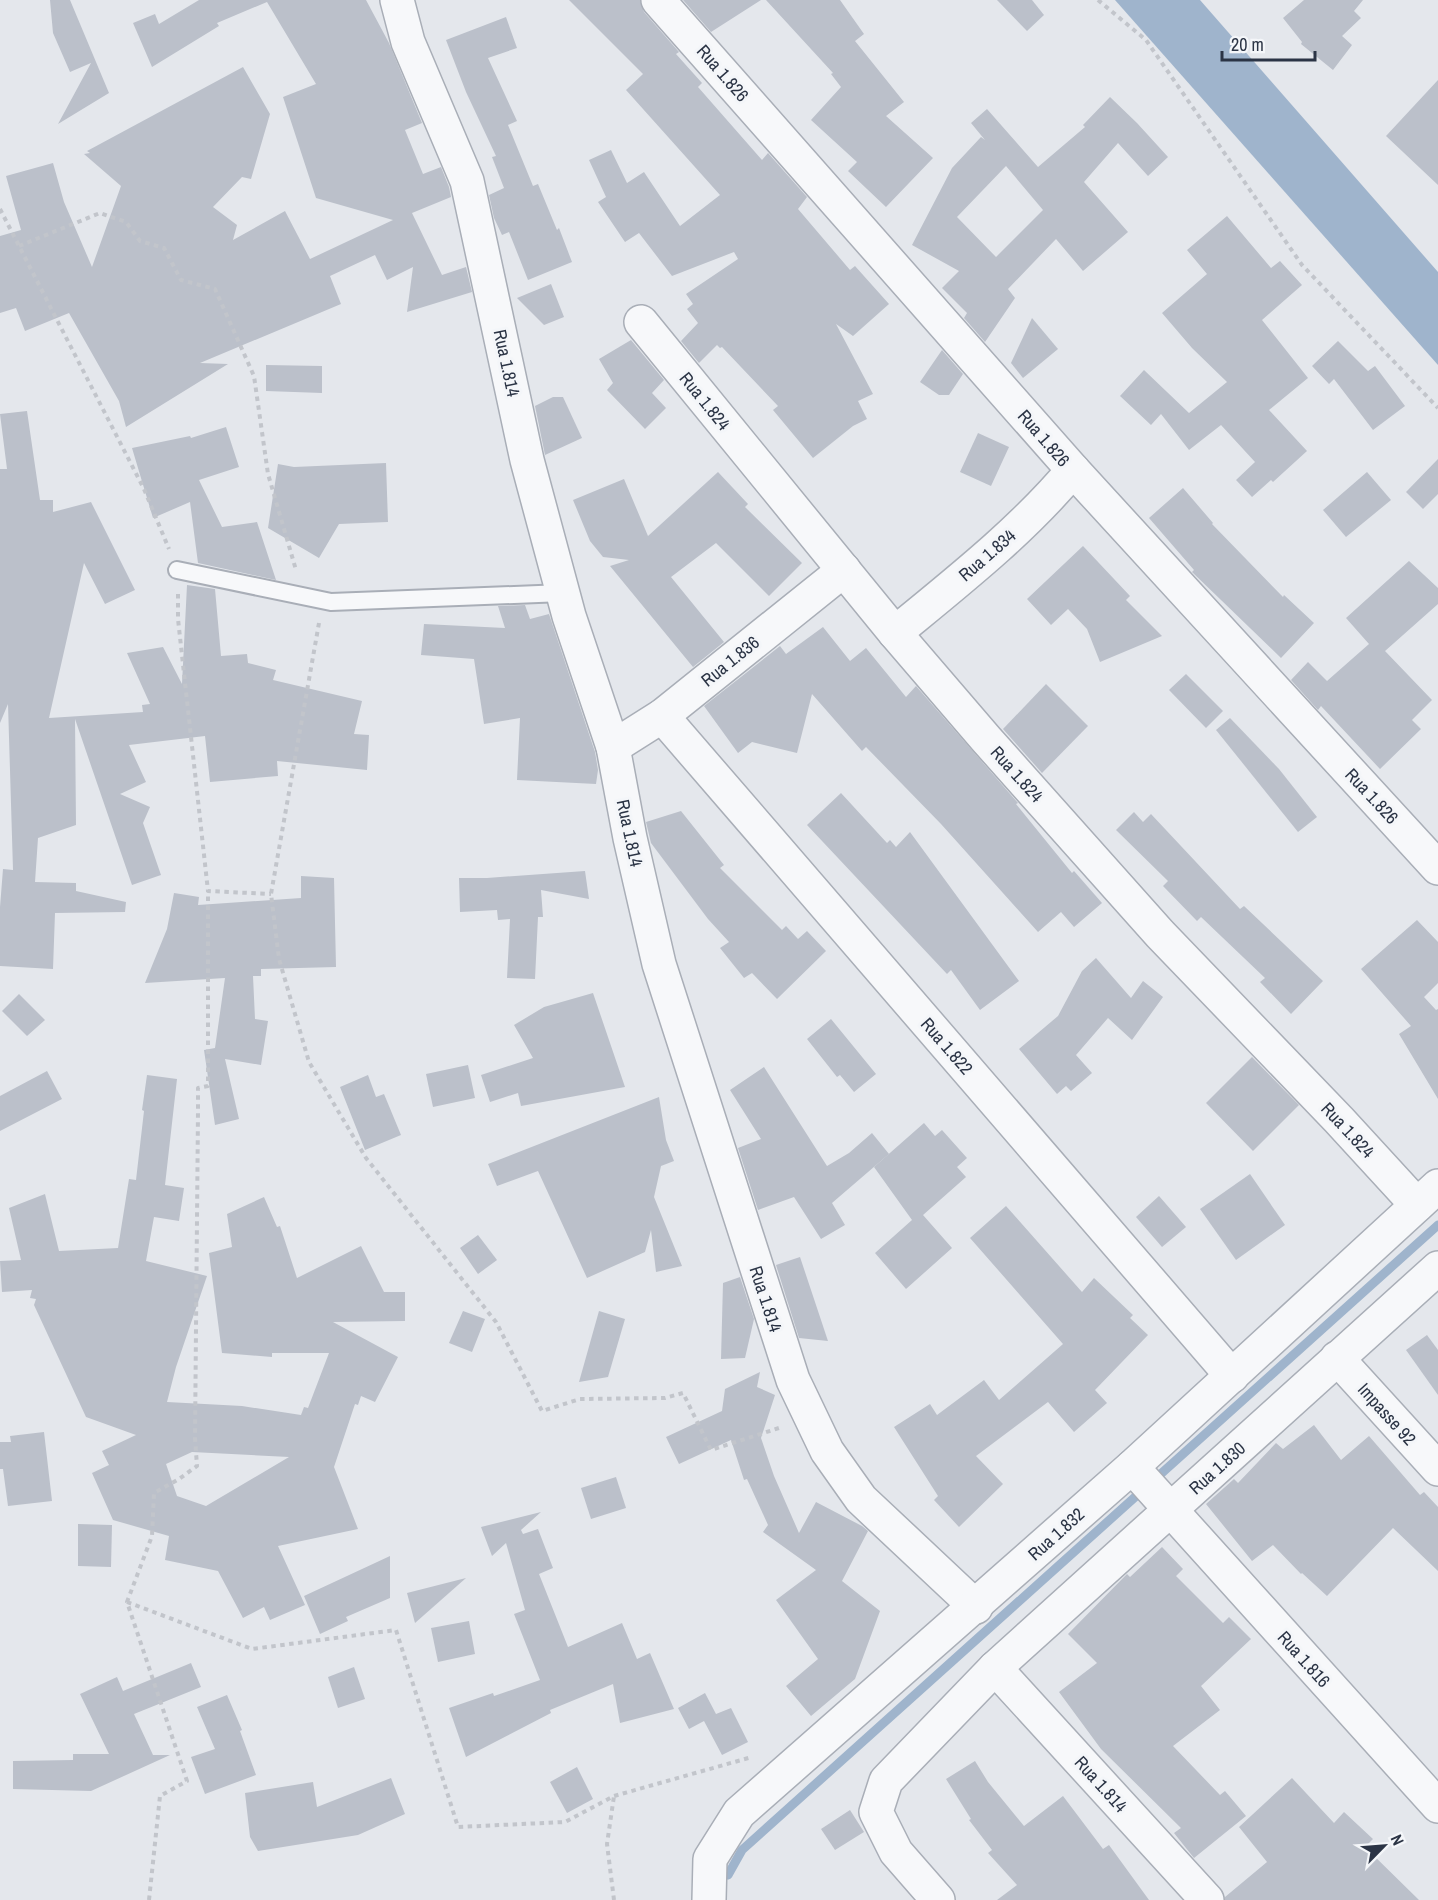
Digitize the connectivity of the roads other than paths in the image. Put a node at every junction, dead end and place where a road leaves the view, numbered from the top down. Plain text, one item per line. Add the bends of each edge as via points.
1 (397, 0) edge
2 (658, 0) edge
3 (641, 322) dead end
4 (1073, 470) junction
5 (177, 570) road end
6 (844, 570) junction
7 (563, 593) junction
8 (895, 633) junction
9 (662, 716) junction
10 (613, 747) junction
11 (1438, 868) edge
12 (1428, 1195) edge
13 (1438, 1268) edge
14 (1337, 1358) junction
15 (1232, 1376) junction
16 (1132, 1467) junction
17 (1438, 1469) edge
18 (1170, 1511) junction
19 (976, 1607) junction
20 (995, 1668) junction
21 (1438, 1806) edge
22 (709, 1900) edge
23 (938, 1900) edge
24 (1207, 1900) edge

1 - 7 street, Rua 1.814 via 408,42 467,181 528,460
2 - 4 street, Rua 1.826
3 - 6 street, Rua 1.824
4 - 8 street, Rua 1.834 via 1012,534
4 - 11 street, Rua 1.826
5 - 7 lane via 331,602
6 - 8 street, Rua 1.824
6 - 9 street, Rua 1.836
7 - 10 street, Rua 1.814
8 - 12 street, Rua 1.824 via 1160,934 1339,1120
9 - 10 street, Rua 1.836
9 - 15 street, Rua 1.822
10 - 19 street, Rua 1.814 via 659,964 793,1380 827,1451 861,1499
12 - 15 street, Rua 1.832
13 - 14 street, Rua 1.830
14 - 17 street, Impasse 92
14 - 18 street, Rua 1.830
15 - 16 street, Rua 1.832
16 - 18 street, Rua 1.816
16 - 19 street, Rua 1.832
18 - 20 street, Rua 1.830
18 - 21 street, Rua 1.816
19 - 22 street, Rua 1.832 via 739,1814 710,1859
20 - 23 street, Rua 1.830 via 886,1780 876,1812 896,1852
20 - 24 street, Rua 1.814

